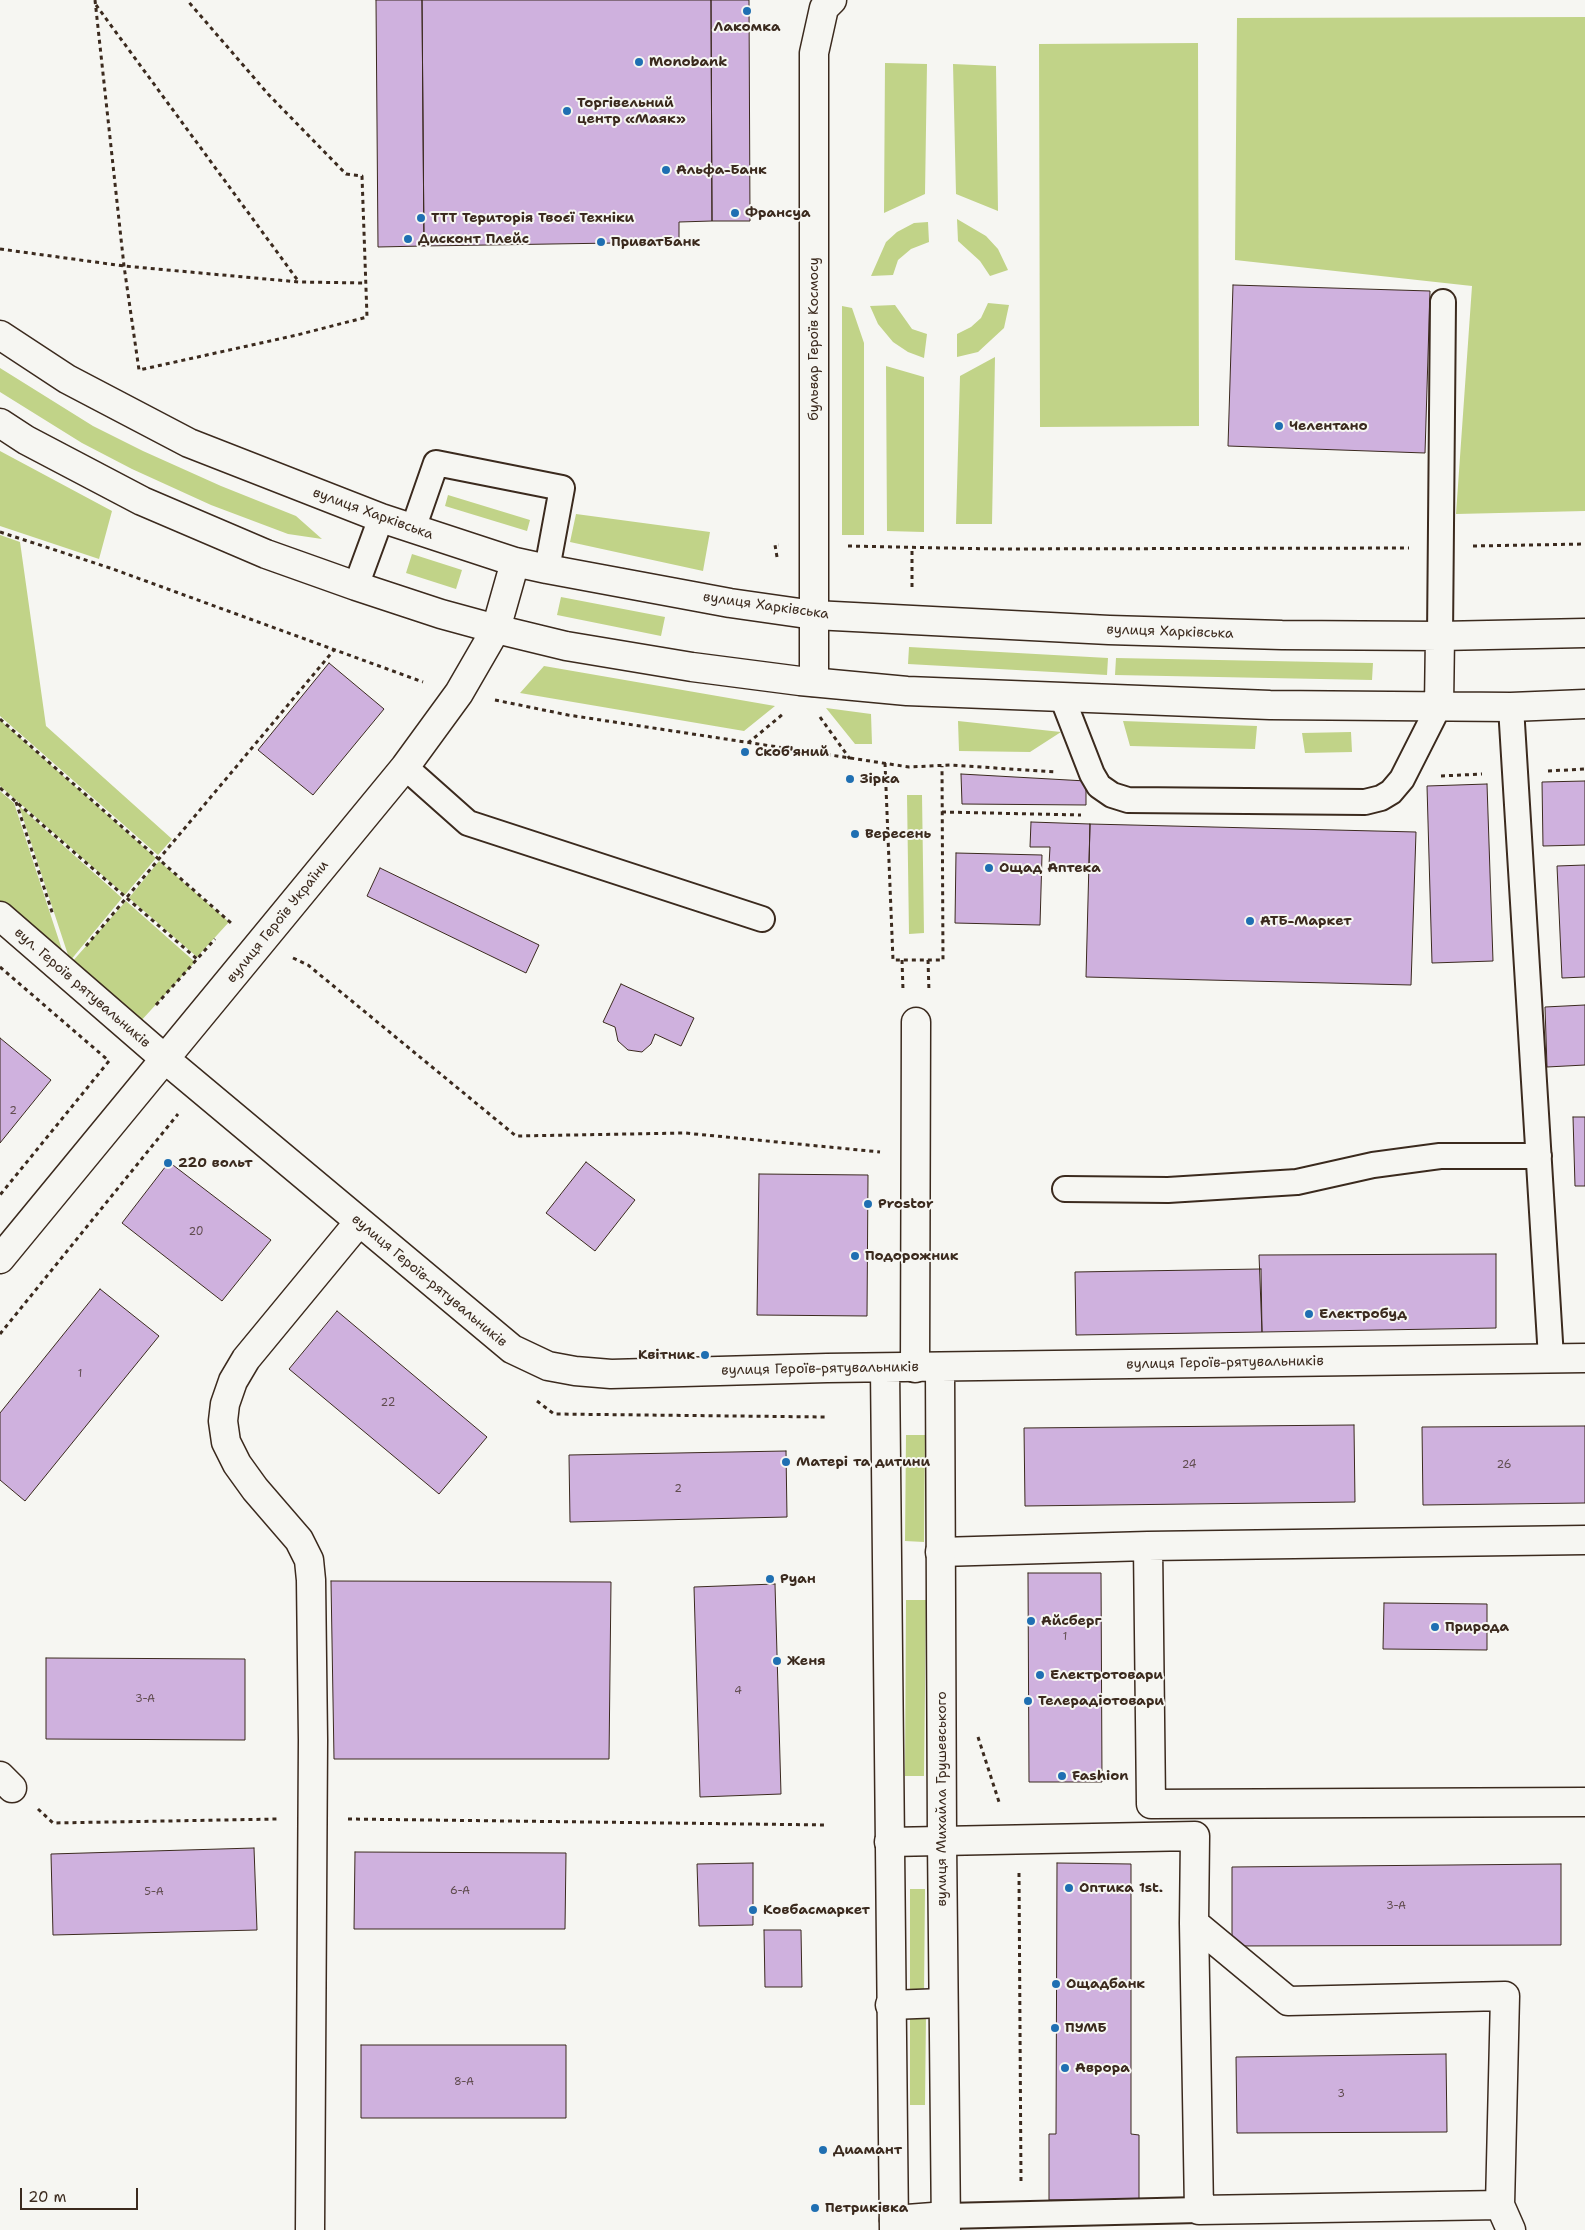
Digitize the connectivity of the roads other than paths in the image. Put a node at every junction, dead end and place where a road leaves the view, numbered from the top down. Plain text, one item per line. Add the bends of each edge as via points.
1 (832, 0) edge
2 (1443, 302) dead end
3 (0, 335) edge
4 (0, 423) edge
5 (381, 518) junction
6 (413, 529) junction
7 (515, 562) junction
8 (547, 569) junction
9 (356, 586) junction
10 (814, 615) junction
11 (496, 629) junction
12 (1585, 633) edge
13 (1440, 636) junction
14 (814, 682) junction
15 (1062, 697) junction
16 (1585, 704) edge
17 (1439, 706) junction
18 (1512, 707) junction
19 (405, 767) junction
20 (0, 916) edge
21 (762, 919) dead end
22 (916, 1022) dead end
23 (165, 1059) junction
24 (1539, 1156) junction
25 (1065, 1189) dead end
26 (359, 1222) junction
27 (0, 1260) edge
28 (1551, 1358) junction
29 (1585, 1358) edge
30 (885, 1368) junction
31 (928, 1368) junction
32 (1585, 1540) edge
33 (1148, 1546) junction
34 (940, 1552) junction
35 (1585, 1802) edge
36 (942, 1841) junction
37 (889, 1842) junction
38 (1194, 1923) junction
39 (943, 2003) junction
40 (890, 2005) junction
41 (1500, 2206) junction
42 (1200, 2220) edge
43 (946, 2223) edge
44 (894, 2225) edge
45 (310, 2230) edge
46 (1511, 2230) edge

1 - 10 street, бульвар Героїв Космосу via 824,8 814,52
2 - 13 lane
3 - 5 street, вулиця Харківська via 67,379 189,443
4 - 9 street via 142,501 266,554
5 - 6 street, вулиця Харківська
5 - 9 lane
6 - 7 street, вулиця Харківська
6 - 8 lane via 436,463 562,488
7 - 8 street, вулиця Харківська
7 - 11 street, вулиця Героїв України
8 - 10 street, вулиця Харківська
9 - 11 street
10 - 13 street, вулиця Харківська via 1108,630
10 - 14 street, бульвар Героїв Космосу
11 - 14 street via 566,646 692,667
11 - 19 street, вулиця Героїв України via 459,693
12 - 13 street, вулиця Харківська
13 - 17 street
14 - 15 street via 907,691
15 - 17 street via 1270,705
15 - 17 lane via 1099,786 1128,800 1364,802 1381,798 1402,779
16 - 18 street
17 - 18 street
18 - 24 lane
19 - 21 lane via 468,823
19 - 23 street, вулиця Героїв України
20 - 23 street, вул. Героїв рятувальників
22 - 31 street, вулиця Михайла Грушевського via 916,1155
23 - 26 street, вулиця Героїв-рятувальників
23 - 27 street, вулиця Героїв України
24 - 25 lane via 1440,1156 1373,1165 1297,1182 1168,1190
24 - 28 lane
26 - 30 street, вулиця Героїв-рятувальників via 512,1349 548,1366 611,1374
26 - 45 street via 246,1359 233,1381 223,1421 226,1442 237,1464 299,1540 309,1560 313,1819
28 - 29 street, вулиця Героїв-рятувальників
28 - 31 street, вулиця Героїв-рятувальників
30 - 31 street, вулиця Героїв-рятувальників
30 - 37 street
31 - 34 street, вулиця Михайла Грушевського
32 - 33 street
33 - 34 street
33 - 35 street via 1151,1804
34 - 36 street, вулиця Михайла Грушевського
36 - 37 street
36 - 38 street via 1195,1836
36 - 39 street, вулиця Михайла Грушевського
37 - 40 street
38 - 41 street via 1288,2001 1505,1996
38 - 42 street
39 - 40 street
39 - 43 street, вулиця Михайла Грушевського
40 - 44 street
41 - 42 street
41 - 46 street
42 - 43 lane via 1021,2214
43 - 44 street

